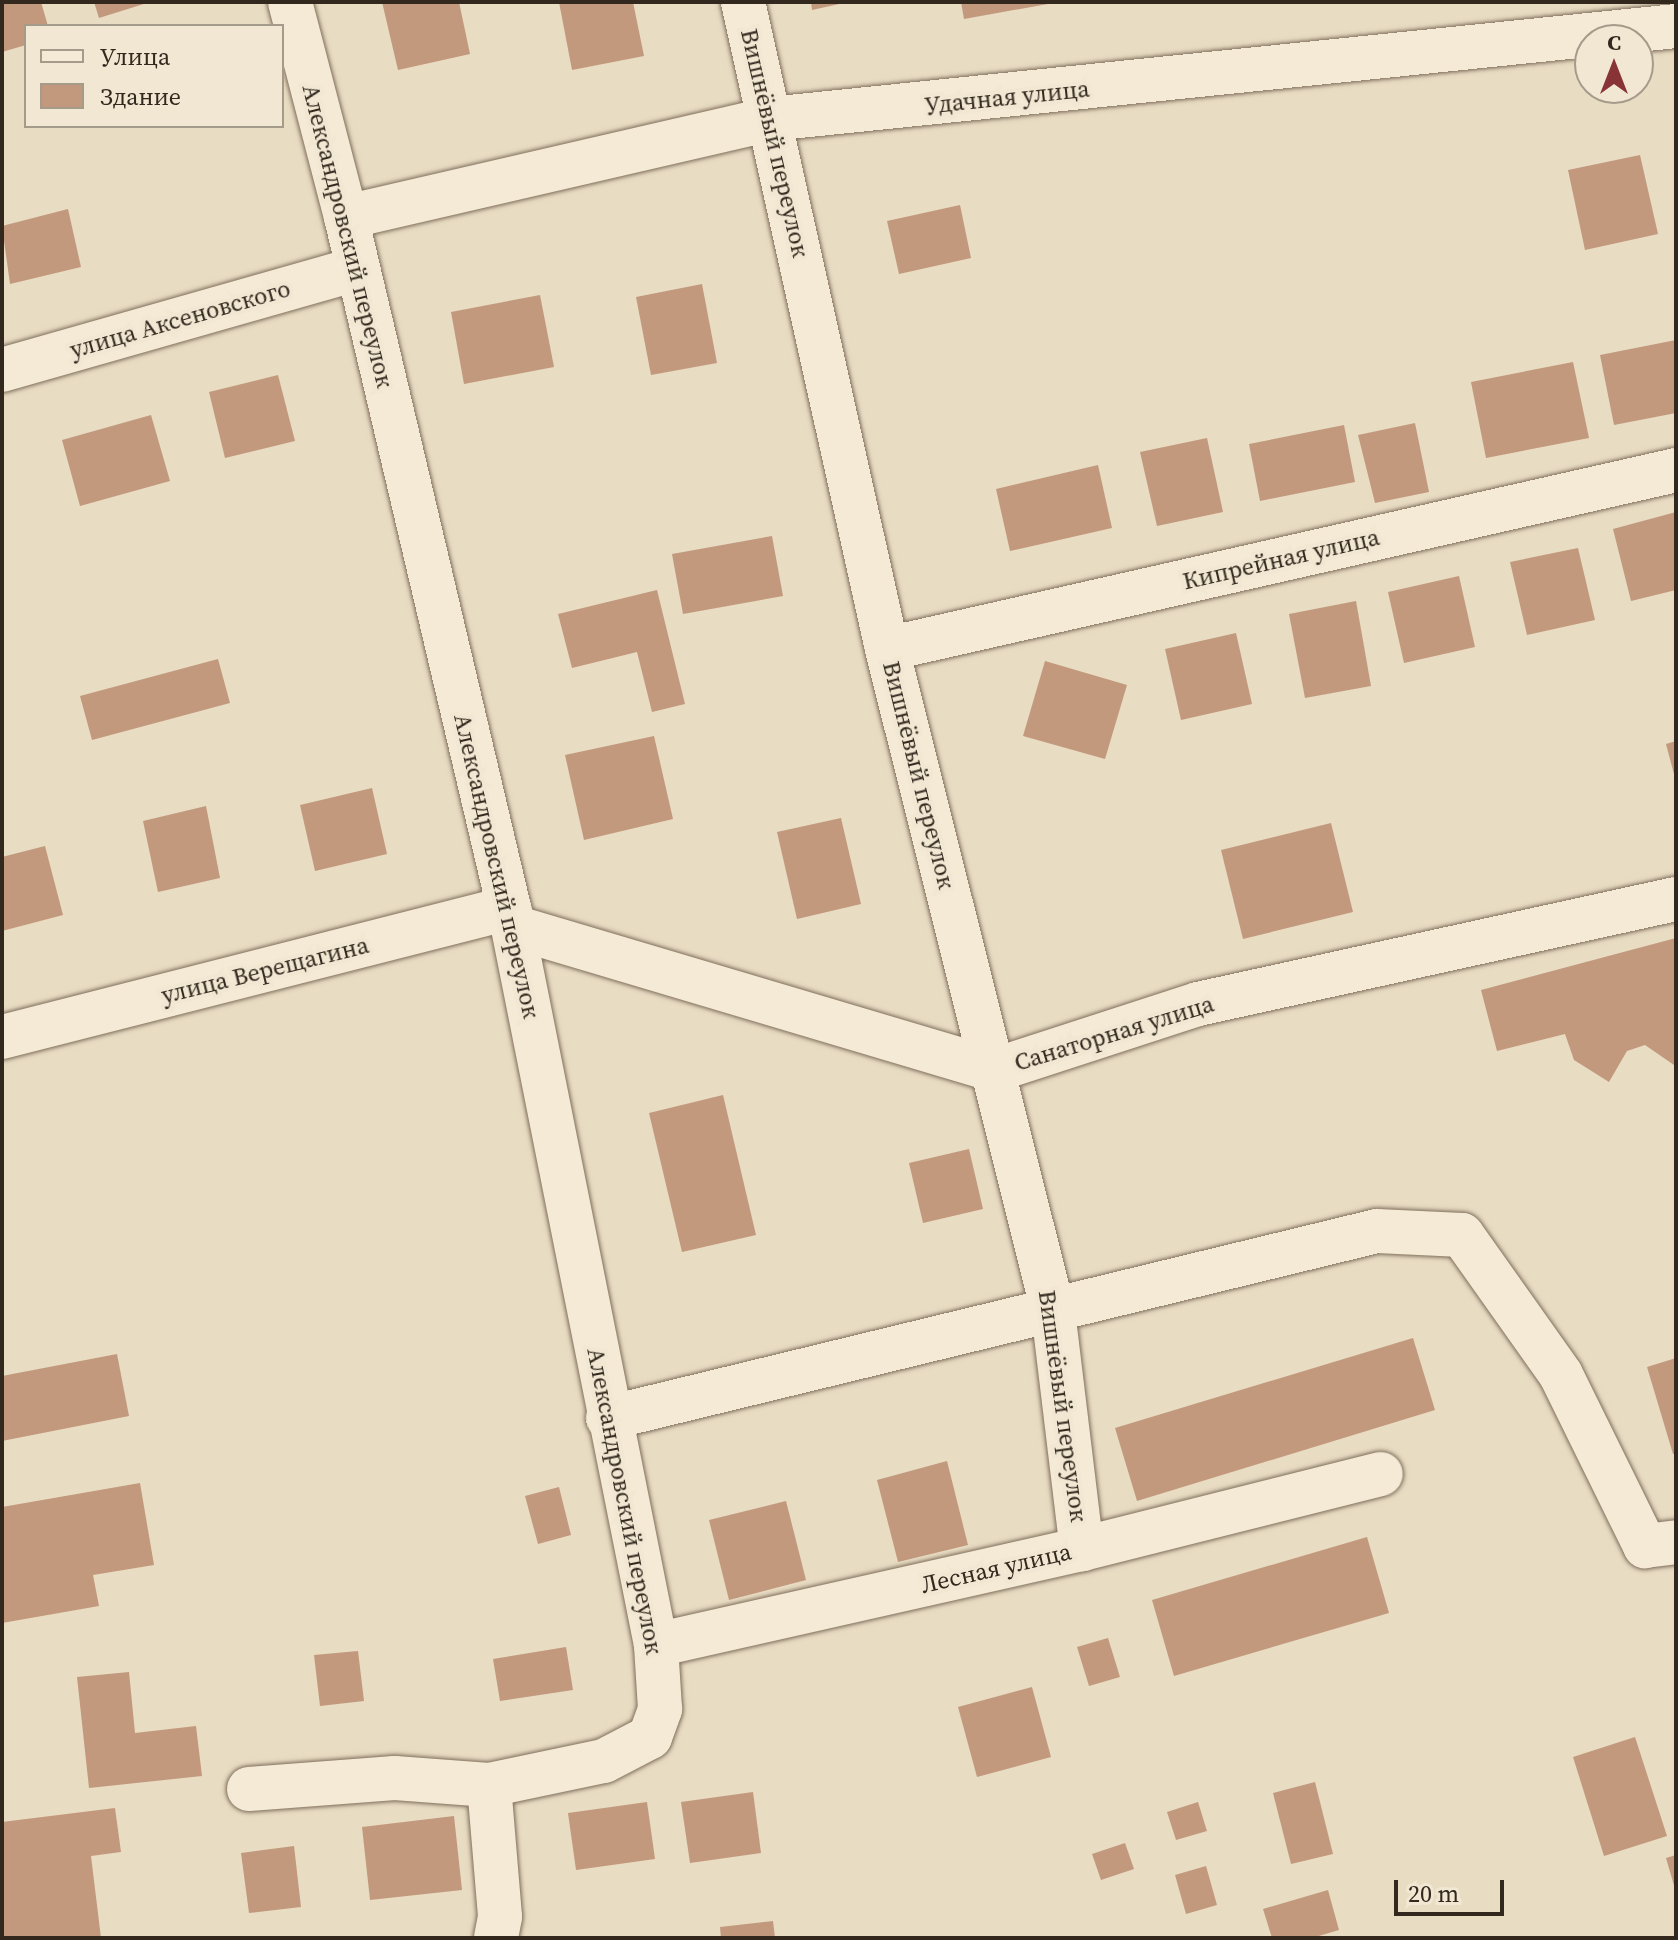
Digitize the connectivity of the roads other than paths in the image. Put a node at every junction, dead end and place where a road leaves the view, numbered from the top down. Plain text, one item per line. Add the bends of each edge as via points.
1 (290, 2) edge
2 (743, 2) edge
3 (1676, 26) edge
4 (770, 119) junction
5 (346, 217) junction
6 (357, 269) junction
7 (2, 370) edge
8 (1676, 470) edge
9 (887, 649) junction
10 (1676, 899) edge
11 (512, 917) junction
12 (2, 1037) edge
13 (995, 1070) junction
14 (1053, 1311) junction
15 (608, 1418) junction
16 (1381, 1474) dead end
17 (1676, 1542) edge
18 (1082, 1549) junction
19 (656, 1645) junction
20 (489, 1785) junction
21 (249, 1789) dead end
22 (496, 1938) edge

1 - 5 street, Александровский переулок
2 - 4 street, Вишнёвый переулок
3 - 4 street, Удачная улица
4 - 5 street, Удачная улица
4 - 9 street, Вишнёвый переулок
5 - 6 street, Александровский переулок
6 - 7 street, улица Аксеновского
6 - 11 street, Александровский переулок
8 - 9 street, Кипрейная улица
9 - 13 street, Вишнёвый переулок
10 - 13 street, Санаторная улица via 1198,1004
11 - 12 street, улица Верещагина
11 - 13 street, Санаторная улица
11 - 15 street, Александровский переулок
13 - 14 street, Вишнёвый переулок
14 - 15 street
14 - 17 street via 1377,1231 1462,1235 1561,1375 1645,1546
14 - 18 street, Вишнёвый переулок
15 - 19 street, Александровский переулок
16 - 18 street, Лесная улица
18 - 19 street, Лесная улица
19 - 20 street, Александровский переулок via 660,1709 650,1737 604,1761
20 - 21 street via 395,1778
20 - 22 street via 500,1917

